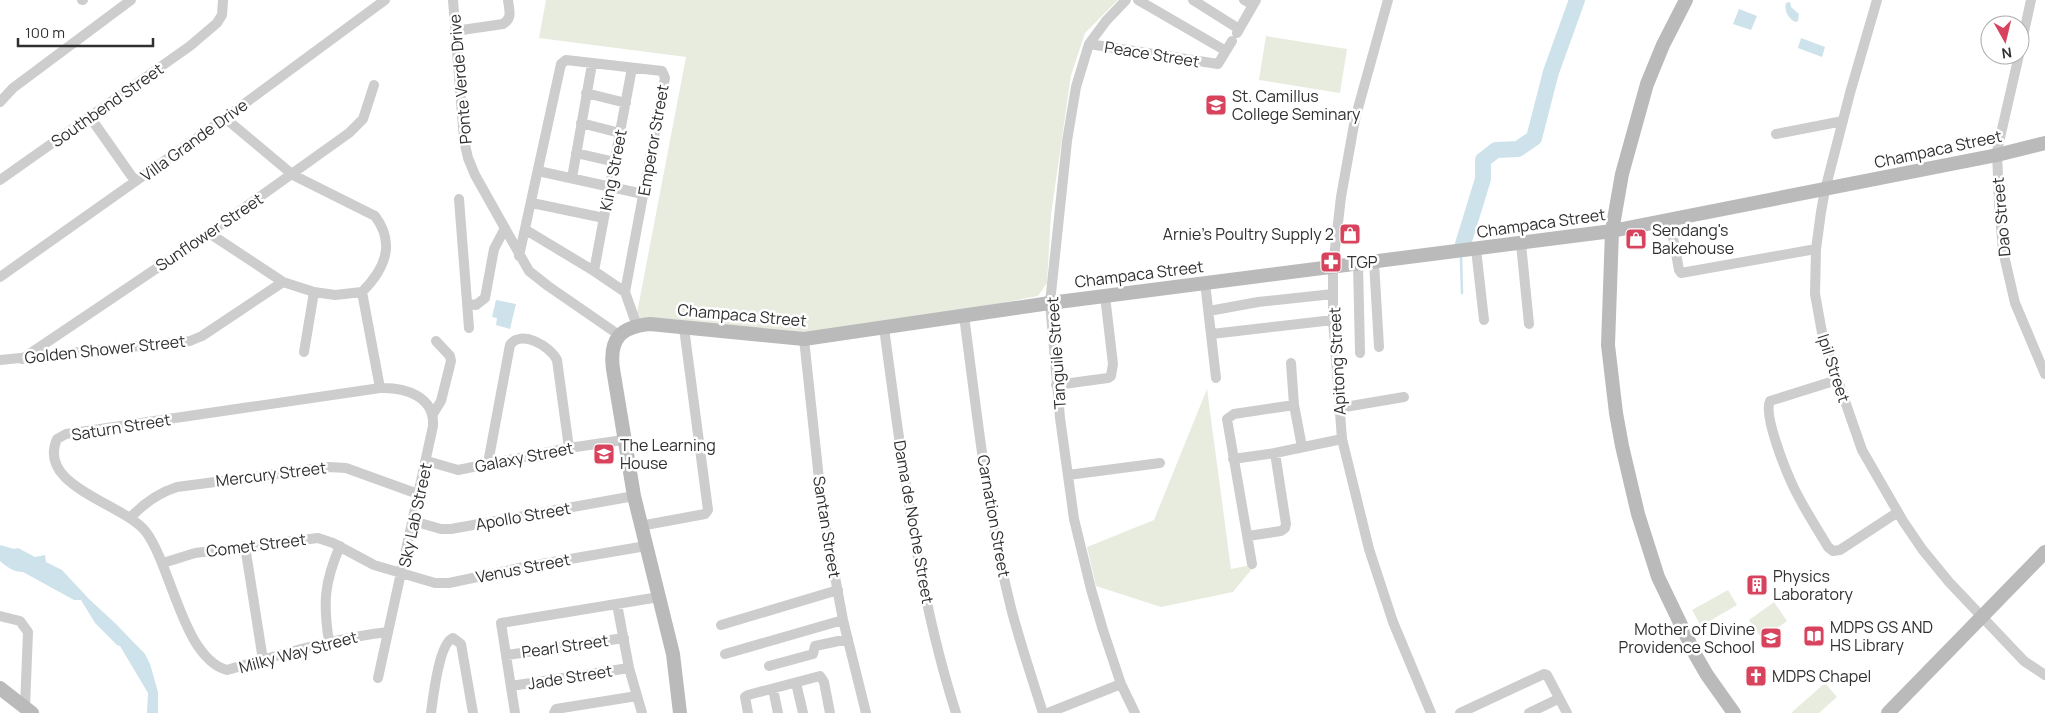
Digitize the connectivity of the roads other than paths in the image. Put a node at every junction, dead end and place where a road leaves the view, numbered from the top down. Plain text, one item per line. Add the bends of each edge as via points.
1 (131, 0) edge
2 (223, 0) edge
3 (385, 0) edge
4 (452, 0) edge
5 (508, 0) edge
6 (1126, 0) edge
7 (1138, 0) edge
8 (1193, 0) edge
9 (1388, 0) edge
10 (1686, 0) edge
11 (1878, 0) edge
12 (2031, 0) edge
13 (1251, 2) edge
14 (2028, 15) edge
15 (1239, 28) junction
16 (455, 32) junction
17 (1089, 44) junction
18 (1226, 50) junction
19 (592, 64) junction
20 (2017, 65) edge
21 (632, 68) junction
22 (374, 86) dead end
23 (586, 93) junction
24 (0, 102) edge
25 (626, 102) junction
26 (90, 117) junction
27 (225, 118) junction
28 (1843, 121) junction
29 (581, 123) junction
30 (620, 133) junction
31 (1776, 134) dead end
32 (2045, 144) edge
33 (576, 153) junction
34 (1997, 155) junction
35 (615, 162) junction
36 (538, 171) junction
37 (292, 174) junction
38 (1, 176) edge
39 (572, 178) junction
40 (135, 181) junction
41 (610, 187) junction
42 (1825, 190) junction
43 (643, 194) junction
44 (459, 199) dead end
45 (532, 202) junction
46 (604, 218) junction
47 (1670, 220) junction
48 (505, 228) junction
49 (526, 230) junction
50 (1612, 231) junction
51 (209, 233) junction
52 (1521, 244) junction
53 (1476, 249) junction
54 (1816, 249) junction
55 (519, 256) junction
56 (1374, 262) junction
57 (1358, 263) junction
58 (1333, 266) junction
59 (594, 271) junction
60 (0, 277) edge
61 (283, 282) junction
62 (1206, 291) dead end
63 (314, 292) junction
64 (362, 292) junction
65 (625, 292) junction
66 (1333, 294) junction
67 (1105, 296) junction
68 (1050, 303) junction
69 (468, 304) junction
70 (1209, 311) junction
71 (964, 316) junction
72 (1333, 320) junction
73 (1484, 320) dead end
74 (1529, 324) dead end
75 (636, 326) junction
76 (469, 328) dead end
77 (684, 328) junction
78 (884, 328) junction
79 (1212, 334) junction
80 (619, 335) junction
81 (804, 339) junction
82 (436, 341) dead end
83 (1379, 347) dead end
84 (304, 352) dead end
85 (1360, 353) dead end
86 (22, 358) junction
87 (0, 360) edge
88 (1291, 363) dead end
89 (2045, 374) edge
90 (1216, 378) dead end
91 (1837, 380) junction
92 (1056, 385) junction
93 (380, 388) junction
94 (1404, 397) dead end
95 (1294, 405) junction
96 (1339, 408) junction
97 (433, 414) junction
98 (1342, 439) junction
99 (623, 440) junction
100 (1302, 447) junction
101 (569, 448) junction
102 (1275, 453) junction
103 (1233, 459) junction
104 (426, 461) junction
105 (488, 463) junction
106 (1160, 463) dead end
107 (1068, 476) junction
108 (418, 494) junction
109 (634, 496) junction
110 (1898, 512) junction
111 (130, 518) junction
112 (414, 521) junction
113 (640, 526) junction
114 (1248, 536) junction
115 (245, 546) junction
116 (340, 546) junction
117 (646, 546) junction
118 (2045, 552) edge
119 (163, 563) junction
120 (1252, 564) dead end
121 (402, 573) junction
122 (838, 590) junction
123 (659, 597) junction
124 (617, 604) junction
125 (0, 616) edge
126 (1982, 618) junction
127 (844, 620) junction
128 (721, 625) dead end
129 (388, 632) junction
130 (624, 638) junction
131 (848, 639) junction
132 (329, 642) junction
133 (507, 654) junction
134 (725, 654) dead end
135 (263, 660) junction
136 (210, 661) joint
137 (769, 666) dead end
138 (629, 668) junction
139 (2045, 675) edge
140 (378, 678) dead end
141 (796, 683) junction
142 (1122, 684) junction
143 (512, 686) junction
144 (0, 688) edge
145 (772, 690) junction
146 (637, 696) junction
147 (1558, 698) junction
148 (29, 710) edge
149 (1472, 710) edge
150 (431, 713) edge
151 (473, 713) edge
152 (515, 713) edge
153 (554, 713) edge
154 (642, 713) edge
155 (680, 713) edge
156 (748, 713) edge
157 (778, 713) edge
158 (804, 713) edge
159 (830, 713) edge
160 (866, 713) edge
161 (956, 713) edge
162 (1043, 713) edge
163 (1048, 713) edge
164 (1135, 713) edge
165 (1431, 713) edge
166 (1460, 713) edge
167 (1529, 713) edge
168 (1567, 713) edge
169 (1734, 713) edge
170 (1888, 713) edge

1 - 24 street via 13,88
2 - 26 street, Southbend Street via 222,15 190,46
3 - 27 street, Villa Grande Drive
4 - 16 street, Ponte Verde Drive
5 - 16 street via 508,21
6 - 17 street, Tanguile Street
7 - 18 street
8 - 15 street
9 - 58 street, Apitong Street via 1355,119
10 - 50 street via 1647,84 1622,174
11 - 28 street, Ipil Street
12 - 14 street
13 - 15 street, Peace Street
15 - 18 street, Peace Street
16 - 48 street, Ponte Verde Drive via 468,158
17 - 18 street, Peace Street via 1213,63 1219,63
17 - 68 street, Tanguile Street via 1076,87 1067,141
19 - 21 street, Emperor Street
19 - 23 street
19 - 36 street, Emperor Street via 566,60 561,64
20 - 34 street, Dao Street
21 - 25 street, King Street
21 - 43 street, Emperor Street via 662,71 665,78
22 - 37 street, Sunflower Street via 361,122
23 - 25 street
23 - 29 street
25 - 30 street, King Street
26 - 38 street, Southbend Street
26 - 40 street
27 - 37 street
27 - 40 street, Villa Grande Drive
28 - 31 street
28 - 42 street, Ipil Street
29 - 30 street
29 - 33 street
30 - 35 street, King Street
32 - 34 street, Champaca Street
33 - 35 street
33 - 39 street
34 - 42 street, Champaca Street
34 - 89 street, Dao Street via 2006,270 2015,303
35 - 41 street, King Street
36 - 39 street
36 - 45 street, Emperor Street
37 - 51 street, Sunflower Street
37 - 64 street via 375,216 384,228 387,250 379,273
39 - 41 street
40 - 60 street, Villa Grande Drive
41 - 43 street
41 - 46 street, King Street
42 - 47 street, Champaca Street
42 - 54 street, Ipil Street
43 - 65 street, Emperor Street
44 - 69 street
45 - 46 street
45 - 49 street, Emperor Street
46 - 59 street, King Street
47 - 50 street, Champaca Street
47 - 54 street via 1681,273
48 - 55 street, Ponte Verde Drive
48 - 69 street via 494,249 484,298 476,305
49 - 55 street, Emperor Street
49 - 59 street
50 - 52 street, Champaca Street
50 - 169 street via 1608,346 1616,413 1638,514 1658,577 1677,618 1707,675
51 - 61 street
51 - 86 street, Sunflower Street
52 - 53 street, Champaca Street
52 - 74 street
53 - 56 street, Champaca Street
53 - 73 street
54 - 91 street, Ipil Street via 1815,294 1823,338
55 - 80 street, Ponte Verde Drive via 536,278
56 - 57 street, Champaca Street
56 - 83 street
57 - 58 street, Champaca Street
57 - 85 street
58 - 66 street, Apitong Street
58 - 67 street, Champaca Street
59 - 65 street
61 - 63 street
61 - 86 street, Golden Shower Street via 202,336 190,340
62 - 70 street
63 - 64 street
63 - 84 street
64 - 93 street
65 - 75 street, Emperor Street
66 - 70 street
66 - 72 street, Apitong Street
67 - 68 street, Champaca Street
67 - 92 street via 1113,364 1111,376
68 - 71 street, Champaca Street
68 - 92 street, Tanguile Street
69 - 76 street
70 - 79 street
71 - 78 street, Champaca Street
71 - 162 street, Carnation Street via 988,492 1003,571
72 - 79 street
72 - 96 street, Apitong Street
75 - 77 street, Champaca Street via 650,324
75 - 80 street, Champaca Street
77 - 81 street, Champaca Street
77 - 113 street via 708,510 705,514
78 - 81 street, Champaca Street
78 - 161 street, Dama de Noche Street via 909,517 940,664
79 - 90 street
80 - 99 street via 612,347 612,360
81 - 122 street, Santan Street via 822,507
82 - 97 street, Sky Lab Street via 451,361 441,401
86 - 87 street, Golden Shower Street
88 - 95 street
91 - 110 street, Ipil Street via 1862,450
91 - 110 street via 1770,402 1768,406 1772,430 1793,486 1833,551 1840,550
92 - 107 street, Tanguile Street
93 - 97 street via 405,390 423,400
93 - 111 street, Saturn Street via 66,434 57,439 53,450 54,462 66,478
94 - 96 street
95 - 100 street
95 - 103 street via 1229,416
96 - 98 street, Apitong Street
97 - 104 street, Sky Lab Street
98 - 100 street
98 - 165 street, Apitong Street via 1369,549 1393,622
99 - 101 street, Galaxy Street
99 - 109 street
100 - 102 street
101 - 105 street, Galaxy Street
101 - 105 street via 557,360 544,347 519,338 510,345
102 - 103 street
102 - 114 street via 1285,528
103 - 114 street
104 - 105 street, Galaxy Street via 458,470
104 - 108 street, Sky Lab Street
106 - 107 street
107 - 142 street, Tanguile Street via 1074,519 1089,581
108 - 111 street, Mercury Street via 346,468 329,467 177,487 142,504
108 - 112 street, Sky Lab Street
109 - 112 street, Apollo Street via 451,529
109 - 113 street
110 - 126 street, Ipil Street via 1933,563
111 - 119 street, Saturn Street via 147,533
112 - 121 street, Sky Lab Street
113 - 117 street
114 - 120 street
115 - 116 street, Comet Street via 318,538
115 - 119 street, Comet Street via 195,553
115 - 135 street
116 - 121 street, Comet Street via 374,565
116 - 132 street via 326,583 325,618
117 - 121 street, Venus Street via 449,583 435,583
117 - 123 street
118 - 126 street
119 - 136 street, Saturn Street via 188,628
121 - 129 street, Sky Lab Street
122 - 127 street, Santan Street
122 - 128 street
123 - 124 street
123 - 155 street via 673,654
124 - 130 street
124 - 133 street via 504,622 500,626
125 - 148 street via 20,621 28,632
126 - 139 street, Ipil Street via 2024,661
126 - 170 street
127 - 131 street, Santan Street
127 - 134 street
129 - 132 street, Milky Way Street
129 - 140 street, Sky Lab Street
130 - 133 street, Pearl Street
130 - 138 street
131 - 137 street via 815,646 813,654
131 - 160 street, Santan Street
132 - 135 street, Milky Way Street
133 - 143 street
135 - 136 street, Milky Way Street via 227,670
138 - 143 street, Jade Street
138 - 146 street
141 - 145 street
141 - 158 street
141 - 159 street via 820,676
142 - 163 street
142 - 164 street, Tanguile Street
143 - 152 street
144 - 148 street
145 - 156 street via 745,697
145 - 157 street
146 - 153 street via 556,709
146 - 154 street
147 - 149 street via 1544,674
147 - 167 street
147 - 168 street
149 - 166 street
150 - 151 street via 436,678 446,644 453,638 461,644

